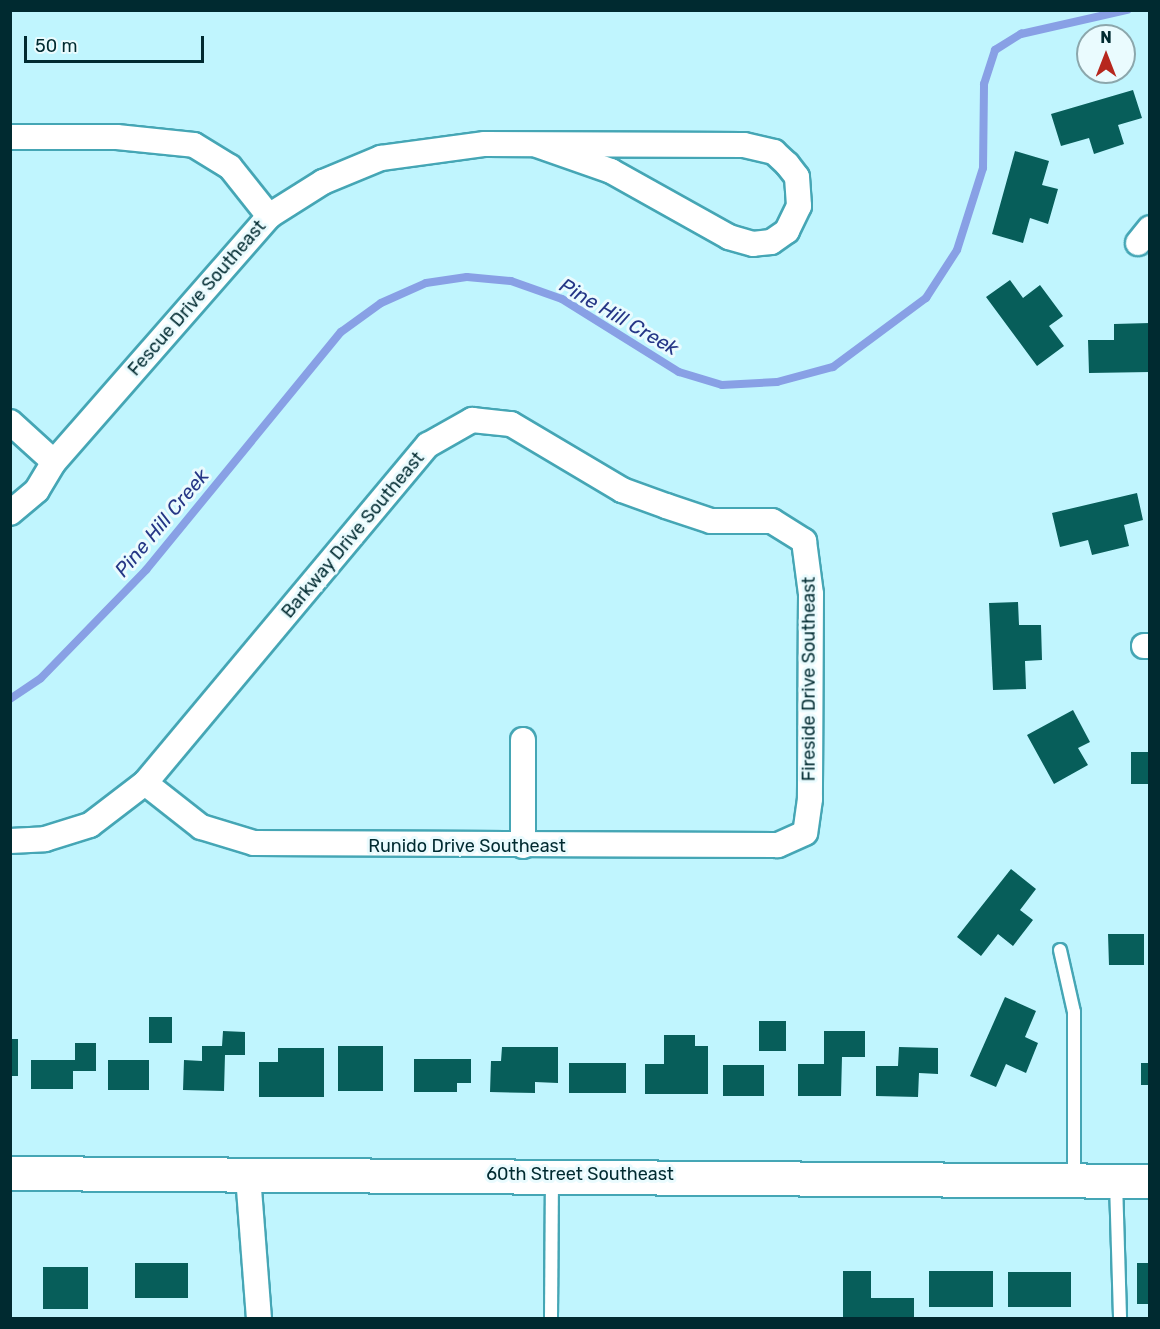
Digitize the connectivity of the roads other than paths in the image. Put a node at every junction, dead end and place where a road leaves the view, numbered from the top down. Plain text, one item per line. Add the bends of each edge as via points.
1 (10, 137) edge
2 (537, 145) junction
3 (269, 216) junction
4 (10, 422) edge
5 (54, 462) junction
6 (10, 513) edge
7 (791, 530) joint
8 (523, 740) dead end
9 (145, 783) junction
10 (805, 833) joint
11 (10, 841) edge
12 (523, 846) junction
13 (1060, 950) dead end
14 (10, 1173) edge
15 (552, 1173) junction
16 (248, 1176) junction
17 (1074, 1180) junction
18 (1116, 1180) junction
19 (1149, 1181) edge
20 (260, 1318) edge
21 (551, 1318) edge
22 (1120, 1318) edge

1 - 3 street via 117,137 194,145 230,167
2 - 2 street, Fescue Drive Southeast via 744,145 774,152 787,164 796,177 799,206 787,231 771,242 753,243 729,237 612,171
2 - 3 street, Fescue Drive Southeast via 475,145 381,158 323,182
3 - 5 street, Fescue Drive Southeast
4 - 5 street
5 - 6 street, Fescue Drive Southeast via 38,490
7 - 9 street, Barkway Drive Southeast via 772,522 711,521 666,506 622,490 511,424 472,420 428,446
7 - 10 street, Fireside Drive Southeast via 804,542 811,594
8 - 12 street
9 - 11 street, Barkway Drive Southeast via 90,825 45,839
9 - 12 street, Runido Drive Southeast via 201,827 254,843
10 - 12 street, Runido Drive Southeast via 778,845
13 - 17 lane via 1074,1012
14 - 16 main road, 60th Street Southeast
15 - 16 main road, 60th Street Southeast
15 - 17 main road, 60th Street Southeast
15 - 21 lane
16 - 20 street
17 - 18 main road, 60th Street Southeast
18 - 19 main road, 60th Street Southeast
18 - 22 lane

